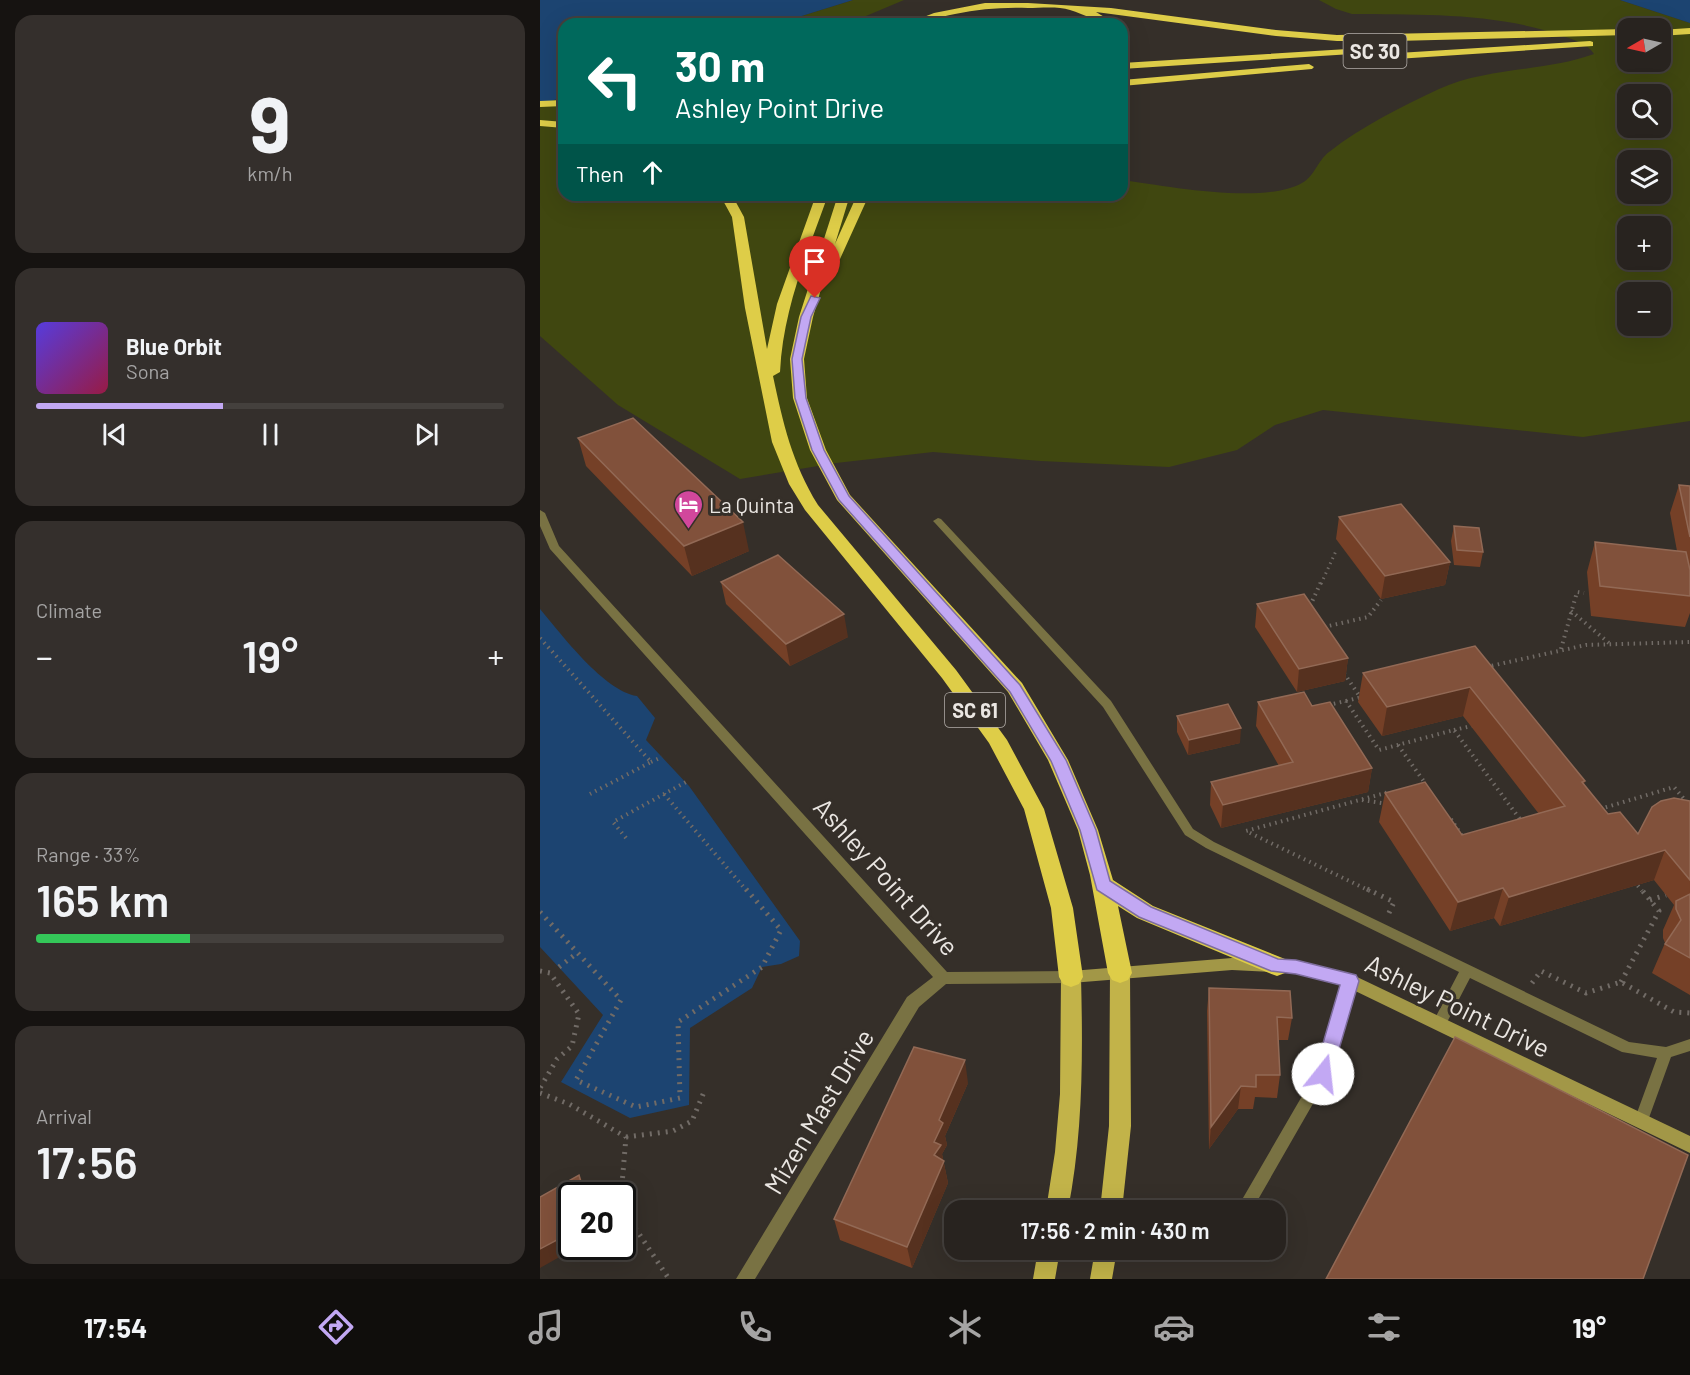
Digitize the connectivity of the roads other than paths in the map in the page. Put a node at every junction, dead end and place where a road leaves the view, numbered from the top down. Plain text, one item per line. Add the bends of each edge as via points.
1 (928, 18) edge
2 (950, 18) edge
3 (1103, 18) edge
4 (1690, 31) edge
5 (1671, 32) edge
6 (1617, 33) edge
7 (1617, 34) edge
8 (1690, 38) edge
9 (1671, 39) edge
10 (1617, 43) edge
11 (1462, 52) junction
12 (1351, 63) dead end
13 (1128, 66) edge
14 (1320, 66) dead end
15 (1128, 72) edge
16 (1128, 82) edge
17 (540, 96) edge
18 (558, 96) edge
19 (558, 103) edge
20 (540, 104) edge
21 (540, 123) edge
22 (558, 124) edge
23 (729, 201) edge
24 (820, 201) edge
25 (842, 201) edge
26 (860, 201) edge
27 (806, 317) junction
28 (773, 409) junction
29 (540, 513) edge
30 (938, 521) dead end
31 (1103, 885) junction
32 (1277, 966) junction
33 (1467, 970) junction
34 (1120, 973) junction
35 (1071, 977) junction
36 (943, 978) junction
37 (1350, 981) junction
38 (1439, 1024) junction
39 (1690, 1045) edge
40 (1666, 1053) junction
41 (1641, 1122) junction
42 (1690, 1145) edge
43 (1059, 1200) edge
44 (1112, 1200) edge
45 (1250, 1200) edge
46 (1047, 1260) edge
47 (1105, 1260) edge
48 (747, 1279) edge
49 (1044, 1279) edge
50 (1101, 1279) edge

1 - 6 highway via 1005,3 1060,2 1104,4 1320,38
2 - 3 highway via 1026,6 1081,10
4 - 5 highway
7 - 13 highway, SC 30
8 - 9 highway
10 - 11 highway, SC 30
11 - 12 highway
11 - 15 highway, SC 30
14 - 16 highway
17 - 18 highway
19 - 20 highway
21 - 22 highway
23 - 28 highway via 738,217
24 - 28 highway via 778,322 773,353
25 - 27 highway
26 - 27 highway
27 - 31 highway, SC 61 via 797,359 800,398 831,477 843,497 1015,688 1058,760 1088,830
28 - 35 highway, SC 61 via 780,442 811,507 949,674 997,740 1034,809 1062,908
29 - 36 street, Ashley Point Drive via 554,547
30 - 33 lane via 1107,704 1189,832
31 - 32 highway via 1145,912
31 - 34 highway, SC 61
32 - 34 street, Ashley Point Drive via 1232,964
32 - 37 street, Ashley Point Drive
33 - 38 lane
33 - 40 lane via 1627,1048
34 - 35 street, Ashley Point Drive
34 - 44 main road, SC 61 via 1120,1126
35 - 36 street, Ashley Point Drive
35 - 43 main road, SC 61 via 1073,1062
36 - 48 street, Mizen Mast Drive via 913,1002
37 - 38 street, Ashley Point Drive
37 - 45 lane via 1323,1074
38 - 41 street, Ashley Point Drive
39 - 40 lane
40 - 41 lane
41 - 42 street, Ashley Point Drive
46 - 49 main road
47 - 50 main road

